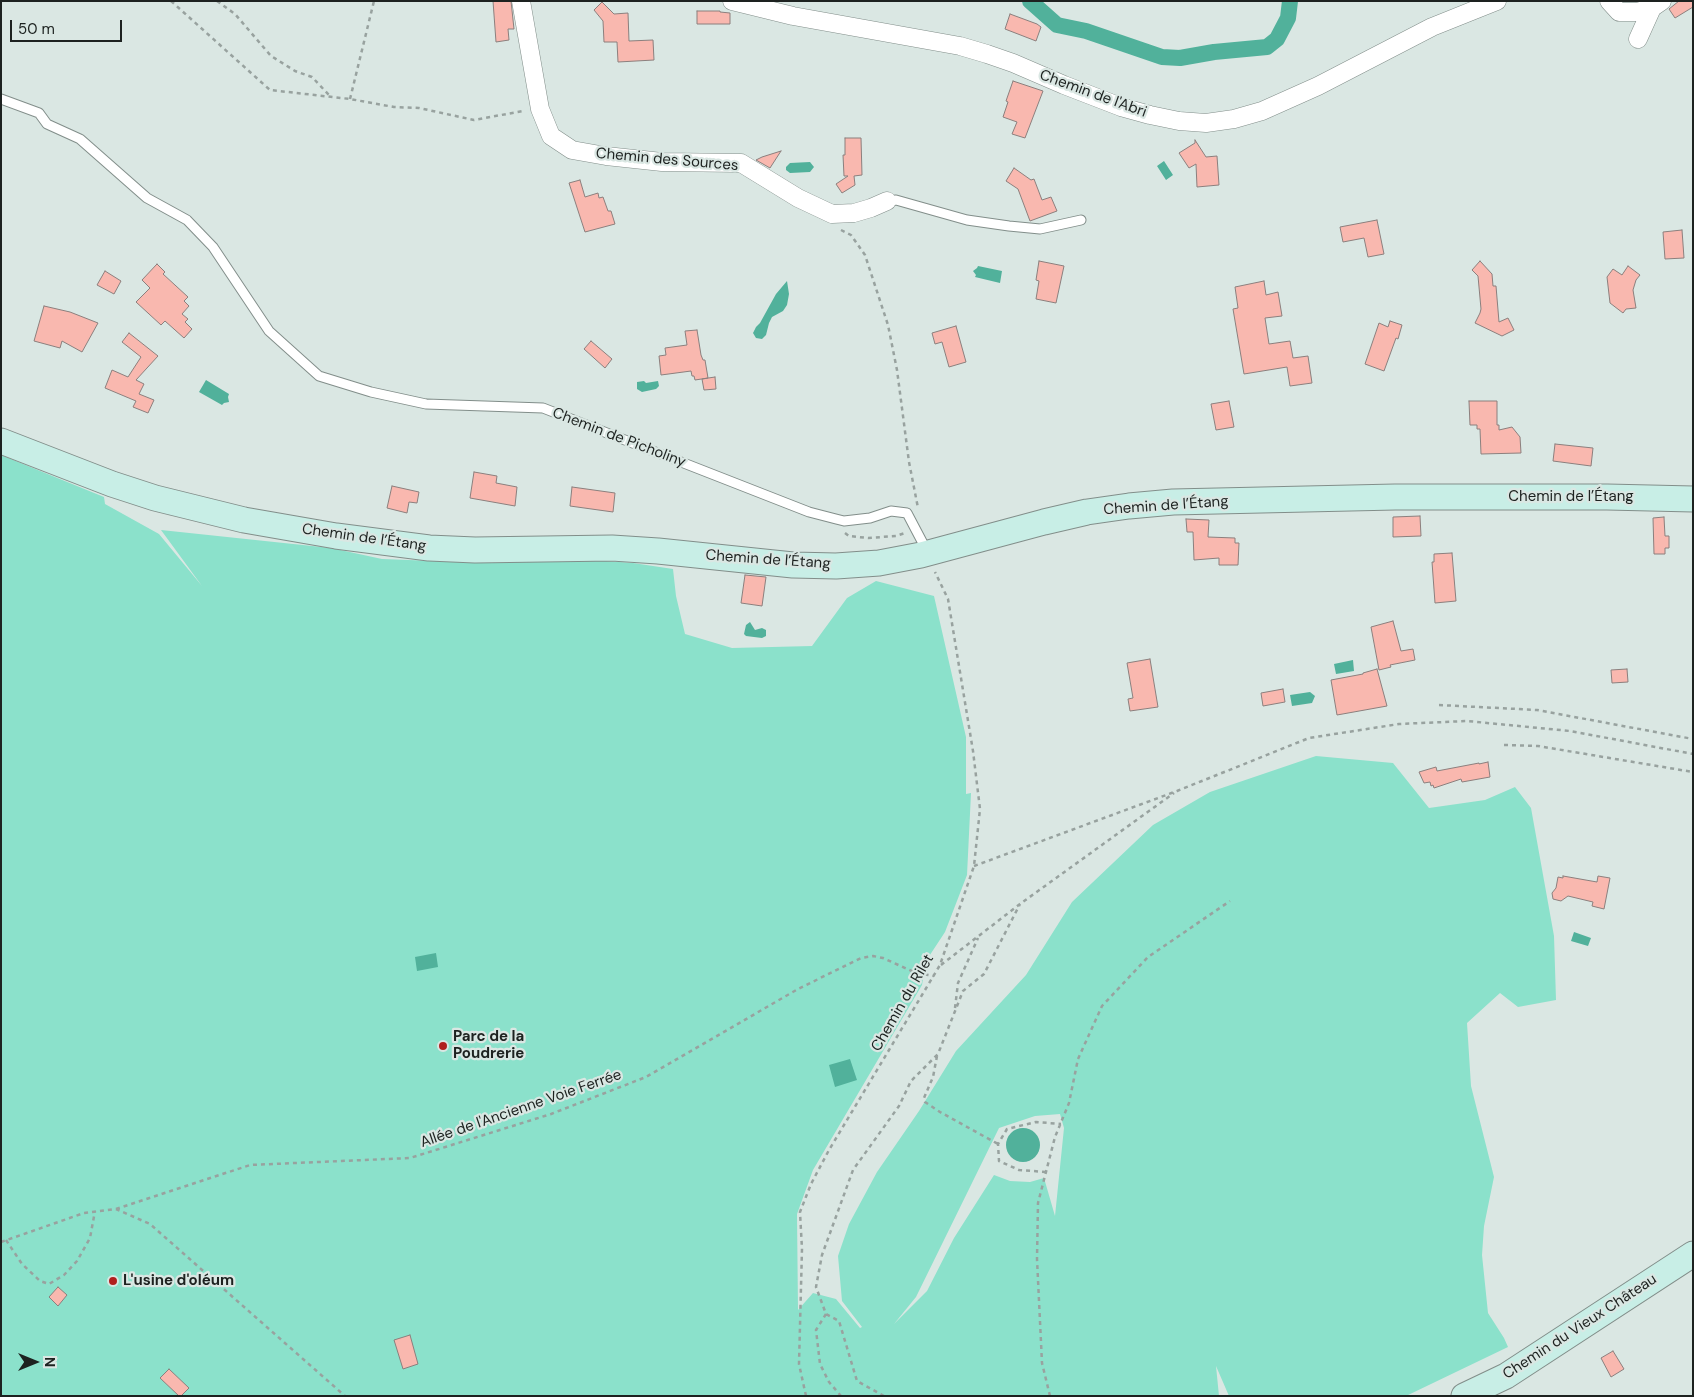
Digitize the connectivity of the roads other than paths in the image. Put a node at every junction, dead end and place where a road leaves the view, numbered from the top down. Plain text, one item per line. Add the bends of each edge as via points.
1 (521, 1) edge
2 (732, 1) edge
3 (1497, 1) edge
4 (1609, 1) edge
5 (1657, 5) edge
6 (1638, 39) dead end
7 (1, 100) edge
8 (887, 200) joint
9 (1081, 220) dead end
10 (1, 441) edge
11 (1693, 500) edge
12 (931, 552) junction
13 (1693, 1254) edge
14 (1464, 1396) edge

1 - 8 street, Chemin des Sources via 540,108 551,136 572,150 662,162 741,163 798,198 832,214 854,213
2 - 3 street, Chemin de l'Abri via 793,16 960,46 1013,63 1121,107 1179,121 1206,123 1262,111 1432,27
4 - 5 street via 1619,12 1637,12
5 - 6 street
7 - 12 lane, Chemin de Picholiny via 39,113 47,124 80,139 147,198 188,220 213,247 269,331 319,376 426,404 543,408 809,512 844,521 891,511 907,513
8 - 9 lane, Chemin des Sources via 967,220 1009,226 1040,229
10 - 12 main road, Chemin de l’Étang via 155,498 244,520 345,537 447,548 612,548 793,565 879,563
11 - 12 main road, Chemin de l’Étang via 1404,497 1173,502 1087,512
13 - 14 main road, Chemin du Vieux Château via 1506,1376

